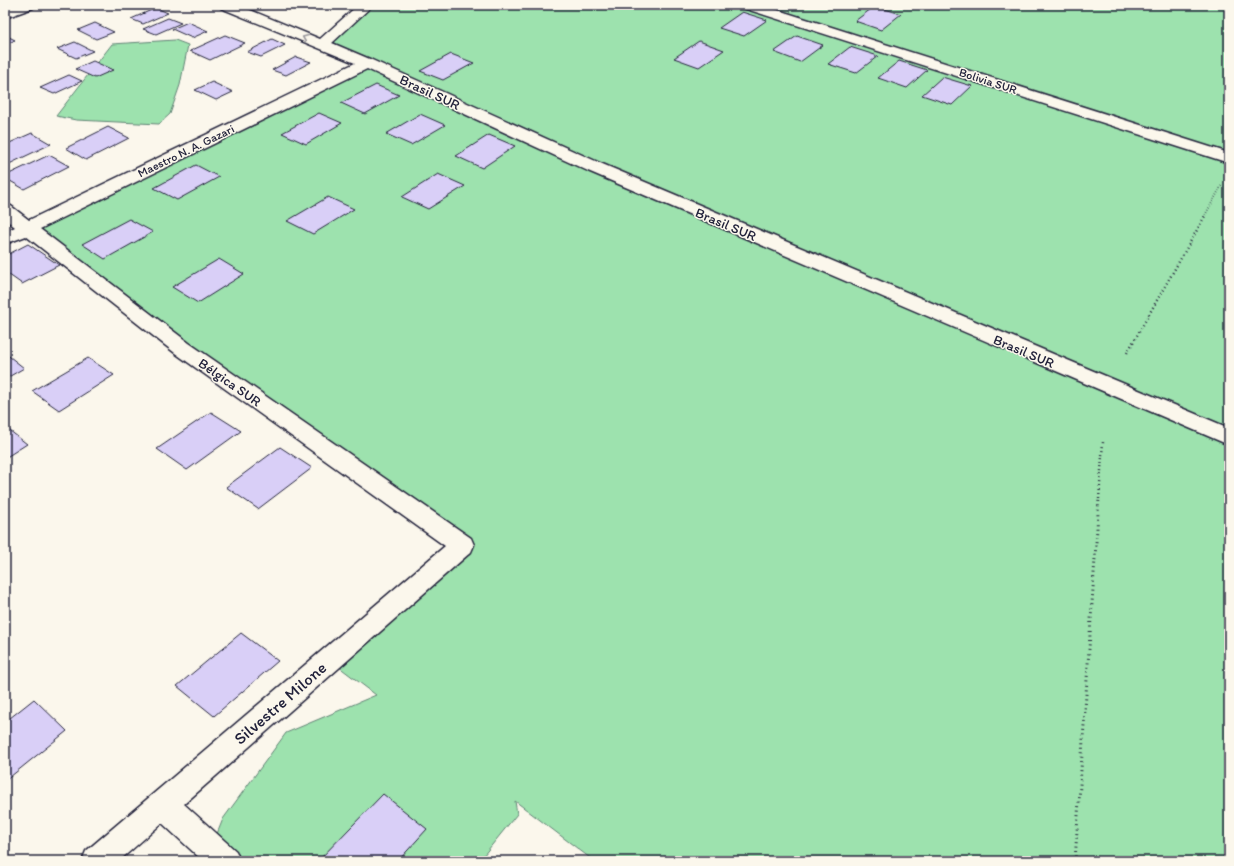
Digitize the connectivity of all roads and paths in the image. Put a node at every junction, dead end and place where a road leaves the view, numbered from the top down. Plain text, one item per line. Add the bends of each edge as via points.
1 (28, 5) edge
2 (226, 5) edge
3 (366, 5) edge
4 (748, 5) edge
5 (5, 14) edge
6 (322, 45) junction
7 (367, 63) junction
8 (1229, 158) edge
9 (1222, 185) dead end
10 (5, 210) edge
11 (29, 228) junction
12 (5, 239) edge
13 (1127, 353) dead end
14 (1229, 436) edge
15 (1103, 442) dead end
16 (462, 545) joint
17 (163, 805) junction
18 (97, 861) edge
19 (224, 861) edge
20 (1075, 861) edge

1 - 5 street
6 -> 2 street, Brasil SUR
3 - 6 street
4 - 8 street, Bolivia SUR
6 - 7 street, Brasil SUR
7 - 11 street, Maestro N. A. Gazari
7 - 14 street, Brasil SUR via 594,167
9 - 13 path
10 - 11 street, Bélgica SUR
11 - 12 street, Maestro N. A. Gazari
11 - 16 street, Bélgica SUR via 182,348
15 - 20 path
16 - 17 street, Silvestre Milone
17 - 18 street, Silvestre Milone
17 - 19 street

